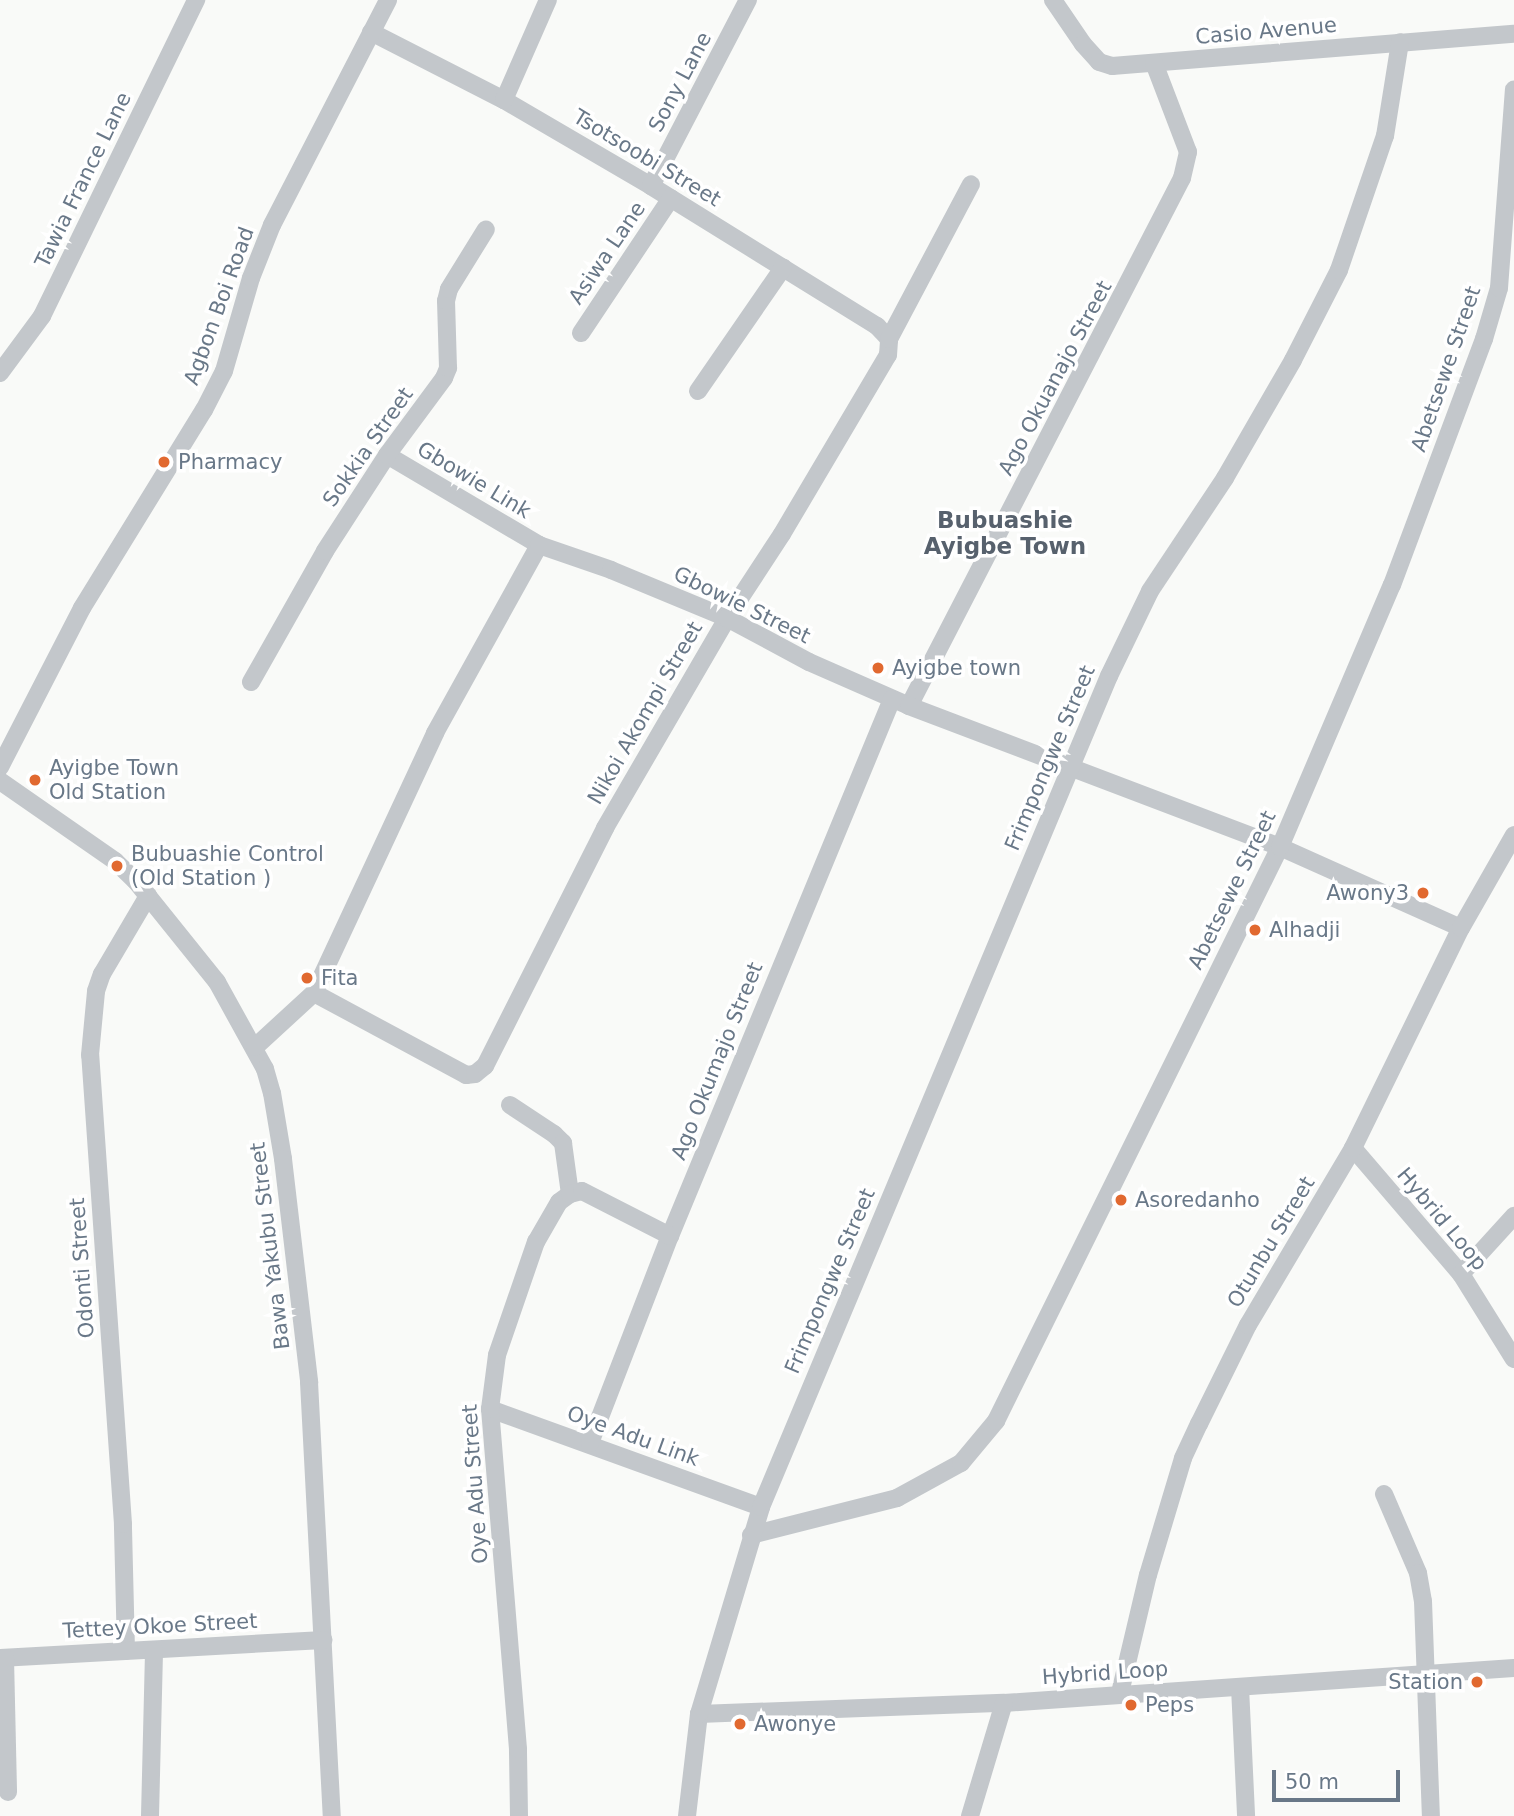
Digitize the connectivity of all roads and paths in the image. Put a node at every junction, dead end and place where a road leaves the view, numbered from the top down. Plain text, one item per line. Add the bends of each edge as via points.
1 (196, 0) edge
2 (388, 0) edge
3 (548, 0) edge
4 (748, 0) edge
5 (1054, 0) edge
6 (371, 32) junction
7 (1514, 34) edge
8 (1400, 42) junction
9 (1154, 63) junction
10 (1514, 90) edge
11 (504, 100) junction
12 (971, 184) dead end
13 (651, 186) junction
14 (671, 198) junction
15 (486, 229) dead end
16 (783, 268) junction
17 (581, 333) dead end
18 (889, 339) junction
19 (0, 373) edge
20 (698, 391) dead end
21 (387, 455) junction
22 (539, 545) junction
23 (727, 618) junction
24 (251, 682) dead end
25 (892, 699) junction
26 (909, 706) junction
27 (0, 767) edge
28 (1070, 768) junction
29 (0, 781) edge
30 (1514, 835) edge
31 (1280, 847) junction
32 (148, 896) junction
33 (1461, 928) junction
34 (314, 993) junction
35 (255, 1047) junction
36 (510, 1105) dead end
37 (1353, 1148) junction
38 (570, 1194) junction
39 (1514, 1216) edge
40 (670, 1236) junction
41 (1461, 1274) junction
42 (1514, 1359) edge
43 (490, 1409) junction
44 (590, 1443) junction
45 (1384, 1493) dead end
46 (761, 1507) junction
47 (751, 1535) junction
48 (323, 1640) junction
49 (126, 1651) junction
50 (154, 1651) junction
51 (3, 1658) edge
52 (1514, 1668) edge
53 (1428, 1675) junction
54 (1240, 1687) junction
55 (1121, 1693) junction
56 (1004, 1703) junction
57 (699, 1714) junction
58 (8, 1792) dead end
59 (150, 1816) edge
60 (332, 1816) edge
61 (519, 1816) edge
62 (687, 1816) edge
63 (970, 1816) edge
64 (1246, 1816) edge
65 (1431, 1816) edge

1 - 19 street, Tawia France Lane via 42,316
2 - 6 street, Agbon Boi Road
3 - 11 street
4 - 13 street, Sony Lane
5 - 9 street, Casio Avenue via 1100,62 1112,66
6 - 11 street, Tsotsoobi Street
6 - 27 street, Agbon Boi Road via 272,225 224,371 82,608
7 - 8 street, Casio Avenue
8 - 9 street, Casio Avenue
8 - 28 street, Frimpongwe Street via 1385,136 1339,270 1225,478 1150,591
9 - 26 street, Ago Okuanajo Street via 1188,152 1182,178
10 - 31 street, Abetsewe Street via 1500,288 1392,585
11 - 13 street, Tsotsoobi Street
12 - 18 street, Nikoi Akompi Street
13 - 14 street, Tsotsoobi Street
14 - 16 street, Tsotsoobi Street
14 - 17 street, Asiwa Lane
15 - 21 street, Sokkia Street via 449,289 444,378
16 - 18 street, Tsotsoobi Street via 877,326
16 - 20 street
18 - 23 street, Nikoi Akompi Street via 888,355
21 - 22 street, Gbowie Link
21 - 24 street, Sokkia Street via 306,581
22 - 23 street, Gbowie Street
22 - 34 street via 435,733
23 - 25 street, Gbowie Street
23 - 34 street, Nikoi Akompi Street via 606,828 485,1066 466,1075
25 - 26 street, Gbowie Street
25 - 40 street, Ago Okumajo Street
26 - 28 street, Gbowie Street
28 - 31 street, Gbowie Street
28 - 46 street, Frimpongwe Street
29 - 32 street, Bawa Yakubu Street via 115,861
30 - 33 street, Otunbu Street
31 - 33 street, Gbowie Street
31 - 47 street, Abetsewe Street via 996,1421 961,1463 897,1498
32 - 35 street, Bawa Yakubu Street via 217,982
32 - 49 street, Odonti Street via 102,974 90,1055 123,1524
33 - 37 street, Otunbu Street
34 - 35 street
35 - 48 street, Bawa Yakubu Street via 277,1120 307,1369
36 - 38 street via 563,1143
37 - 41 street, Hybrid Loop
37 - 55 street, Otunbu Street via 1248,1325 1184,1458 1148,1575
38 - 40 street via 582,1191
38 - 43 street, Oye Adu Street via 559,1202 536,1242 497,1355
39 - 41 street
40 - 44 street, Ago Okumajo Street
41 - 42 street, Hybrid Loop
43 - 44 street, Oye Adu Link
43 - 61 street, Oye Adu Street via 517,1735
44 - 46 street, Oye Adu Link
45 - 53 street via 1418,1573
46 - 47 street, Frimpongwe Street
47 - 57 street
48 - 50 street, Tettey Okoe Street
48 - 60 street, Bawa Yakubu Street
49 - 50 street, Tettey Okoe Street
49 - 51 street, Tettey Okoe Street
50 - 59 street
51 - 58 street
52 - 53 street, Hybrid Loop
53 - 54 street, Hybrid Loop
53 - 65 street
54 - 55 street, Hybrid Loop
54 - 64 street
55 - 56 street, Hybrid Loop
56 - 57 street, Hybrid Loop
56 - 63 street
57 - 62 street

